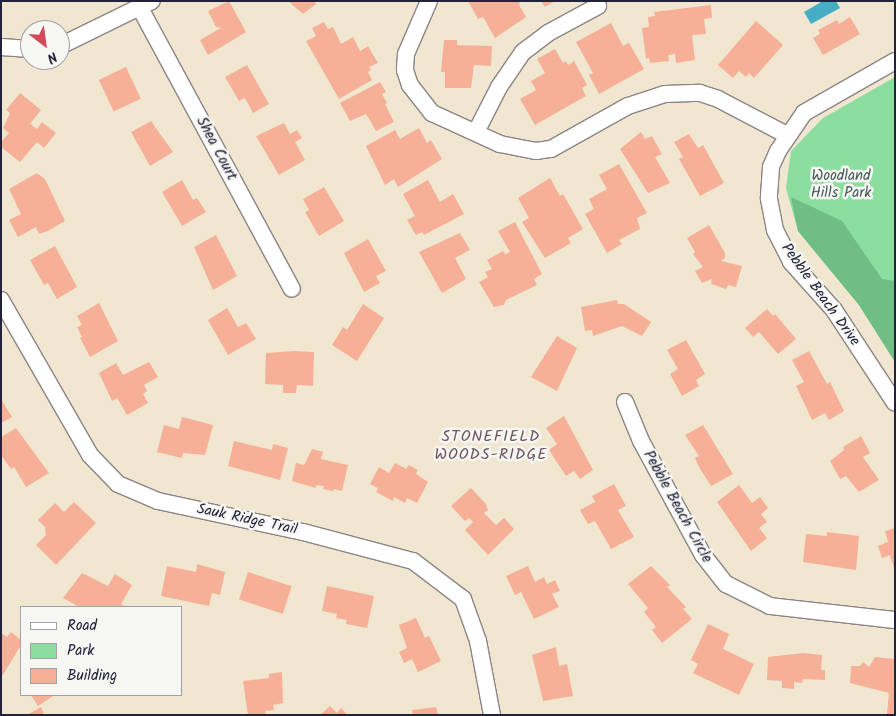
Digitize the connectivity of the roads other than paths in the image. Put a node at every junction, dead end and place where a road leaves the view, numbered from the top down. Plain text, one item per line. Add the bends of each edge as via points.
1 (429, 1) edge
2 (146, 5) edge
3 (598, 6) dead end
4 (70, 41) edge
5 (1, 47) edge
6 (20, 48) edge
7 (895, 61) edge
8 (476, 132) junction
9 (787, 135) junction
10 (292, 289) dead end
11 (1, 300) edge
12 (625, 402) dead end
13 (895, 403) edge
14 (895, 620) edge
15 (492, 715) edge

1 - 8 street via 406,54 405,70 410,84 432,113
2 - 4 street
2 - 10 street, Shea Court
3 - 8 street via 548,33 524,52 499,87
5 - 6 street
7 - 9 street, Pebble Beach Drive via 804,113
8 - 9 street via 517,150 536,152 551,149 647,98 665,94 700,94 718,99
9 - 13 street, Pebble Beach Drive via 770,175 769,199 775,230 791,262 834,310
11 - 15 street, Sauk Ridge Trail via 90,455 118,484 158,501 304,532 413,560 463,599 478,641
12 - 14 street, Pebble Beach Circle via 640,441 703,555 726,584 770,606

